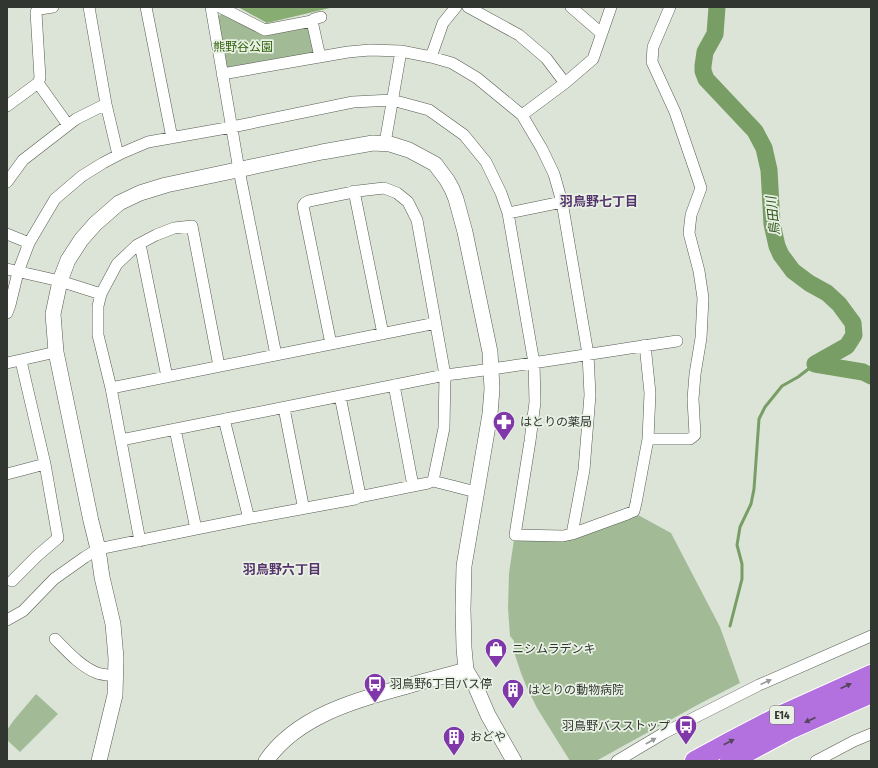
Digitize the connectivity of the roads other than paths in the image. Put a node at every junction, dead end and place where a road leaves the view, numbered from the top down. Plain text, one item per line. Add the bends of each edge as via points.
1 (54, 7) edge
2 (89, 7) edge
3 (146, 7) edge
4 (211, 7) edge
5 (220, 7) edge
6 (456, 7) edge
7 (468, 7) edge
8 (571, 7) edge
9 (611, 7) edge
10 (670, 7) edge
11 (601, 33) junction
12 (401, 51) junction
13 (320, 57) junction
14 (431, 57) junction
15 (222, 74) junction
16 (38, 83) junction
17 (565, 83) junction
18 (392, 100) junction
19 (106, 104) junction
20 (7, 106) edge
21 (522, 115) junction
22 (68, 125) junction
23 (232, 127) junction
24 (172, 138) junction
25 (385, 143) junction
26 (118, 155) junction
27 (239, 170) junction
28 (7, 182) edge
29 (354, 192) junction
30 (562, 202) junction
31 (508, 213) junction
32 (7, 234) edge
33 (29, 244) junction
34 (140, 244) junction
35 (12, 270) edge
36 (60, 281) junction
37 (101, 294) junction
38 (7, 313) edge
39 (436, 323) junction
40 (383, 334) junction
41 (676, 341) dead end
42 (331, 344) junction
43 (646, 345) junction
44 (56, 352) junction
45 (588, 354) junction
46 (276, 355) junction
47 (21, 360) junction
48 (7, 363) edge
49 (534, 363) junction
50 (220, 366) junction
51 (492, 370) junction
52 (445, 375) junction
53 (167, 377) junction
54 (394, 385) junction
55 (110, 388) junction
56 (340, 396) junction
57 (284, 408) junction
58 (224, 420) junction
59 (175, 429) junction
60 (648, 439) junction
61 (121, 440) junction
62 (45, 464) junction
63 (7, 474) edge
64 (433, 481) junction
65 (413, 486) junction
66 (476, 492) junction
67 (359, 497) junction
68 (306, 508) junction
69 (246, 519) junction
70 (196, 529) junction
71 (572, 534) junction
72 (140, 541) junction
73 (98, 549) junction
74 (9, 579) edge
75 (7, 620) edge
76 (871, 636) edge
77 (55, 639) dead end
78 (466, 670) junction
79 (871, 675) edge
80 (116, 676) junction
81 (871, 693) edge
82 (871, 734) edge
83 (99, 761) edge
84 (266, 761) edge
85 (514, 761) edge
86 (617, 761) edge
87 (695, 761) edge
88 (730, 761) edge
89 (816, 761) edge

1 - 16 street via 36,12 40,78
2 - 19 street
3 - 24 street
4 - 15 street
5 - 13 street via 265,30 317,19
6 - 14 street via 443,23
7 - 17 street via 519,35 546,58
8 - 11 street
9 - 11 street
10 - 60 street via 653,47 652,62 675,112 701,188 691,215 689,234 703,298 701,338 693,399 695,435 690,439
11 - 17 street via 593,58
12 - 13 street via 370,50
12 - 14 street
12 - 18 street
13 - 15 street
14 - 21 street via 452,63 478,78
15 - 23 street
16 - 20 street
16 - 22 street
17 - 21 street
18 - 23 street via 353,102
18 - 25 street
18 - 31 street via 429,110 464,135 486,162
19 - 22 street
19 - 26 street
21 - 30 street via 554,174
22 - 28 street via 23,160
23 - 24 street
23 - 27 street
24 - 26 street via 148,142
25 - 27 street via 322,152
25 - 51 street via 409,150 435,164 452,189 465,232
26 - 33 street via 82,176 55,199
27 - 36 street via 166,185 119,203 81,240 68,260
27 - 46 street
29 - 39 street via 384,188 397,193 408,202 417,220
29 - 40 street
29 - 42 street via 309,201 304,206
30 - 31 street
30 - 45 street
31 - 49 street
32 - 33 street
33 - 35 street
34 - 37 street via 117,264
34 - 50 street via 174,228 192,226
34 - 53 street
35 - 36 street
35 - 38 street via 10,305
36 - 37 street
36 - 44 street via 53,314
37 - 55 street via 98,306 98,335
39 - 40 street
39 - 52 street
40 - 42 street
41 - 43 street
42 - 46 street
43 - 45 street
43 - 60 street via 650,393
44 - 47 street
44 - 73 street
45 - 49 street
45 - 71 street via 590,395 584,470
46 - 50 street
47 - 48 street
47 - 62 street
49 - 51 street
49 - 71 street via 535,402 515,535
50 - 53 street
51 - 52 street
51 - 66 street via 490,414
52 - 54 street
52 - 64 street via 444,428
53 - 55 street
54 - 56 street
54 - 65 street
55 - 61 street
56 - 57 street
56 - 67 street
57 - 58 street
57 - 68 street via 303,506
58 - 59 street
58 - 69 street via 248,515
59 - 61 street
59 - 70 street
60 - 71 street via 634,511
61 - 72 street
62 - 63 street
62 - 74 street via 58,538
64 - 65 street
64 - 66 street
65 - 67 street
66 - 78 street via 464,566
67 - 68 street
68 - 69 street
69 - 70 street
70 - 72 street
72 - 73 street
73 - 75 street via 54,579 23,611
73 - 80 street via 113,624
86 -> 76 street via 664,733 759,685
77 - 80 street via 86,667 98,674
78 - 84 street via 368,697 325,714 301,727 283,741
78 - 85 street
87 -> 79 highway, E14 via 782,715
80 - 83 street via 115,695
81 -> 88 highway, E14 via 792,728
82 - 89 street

